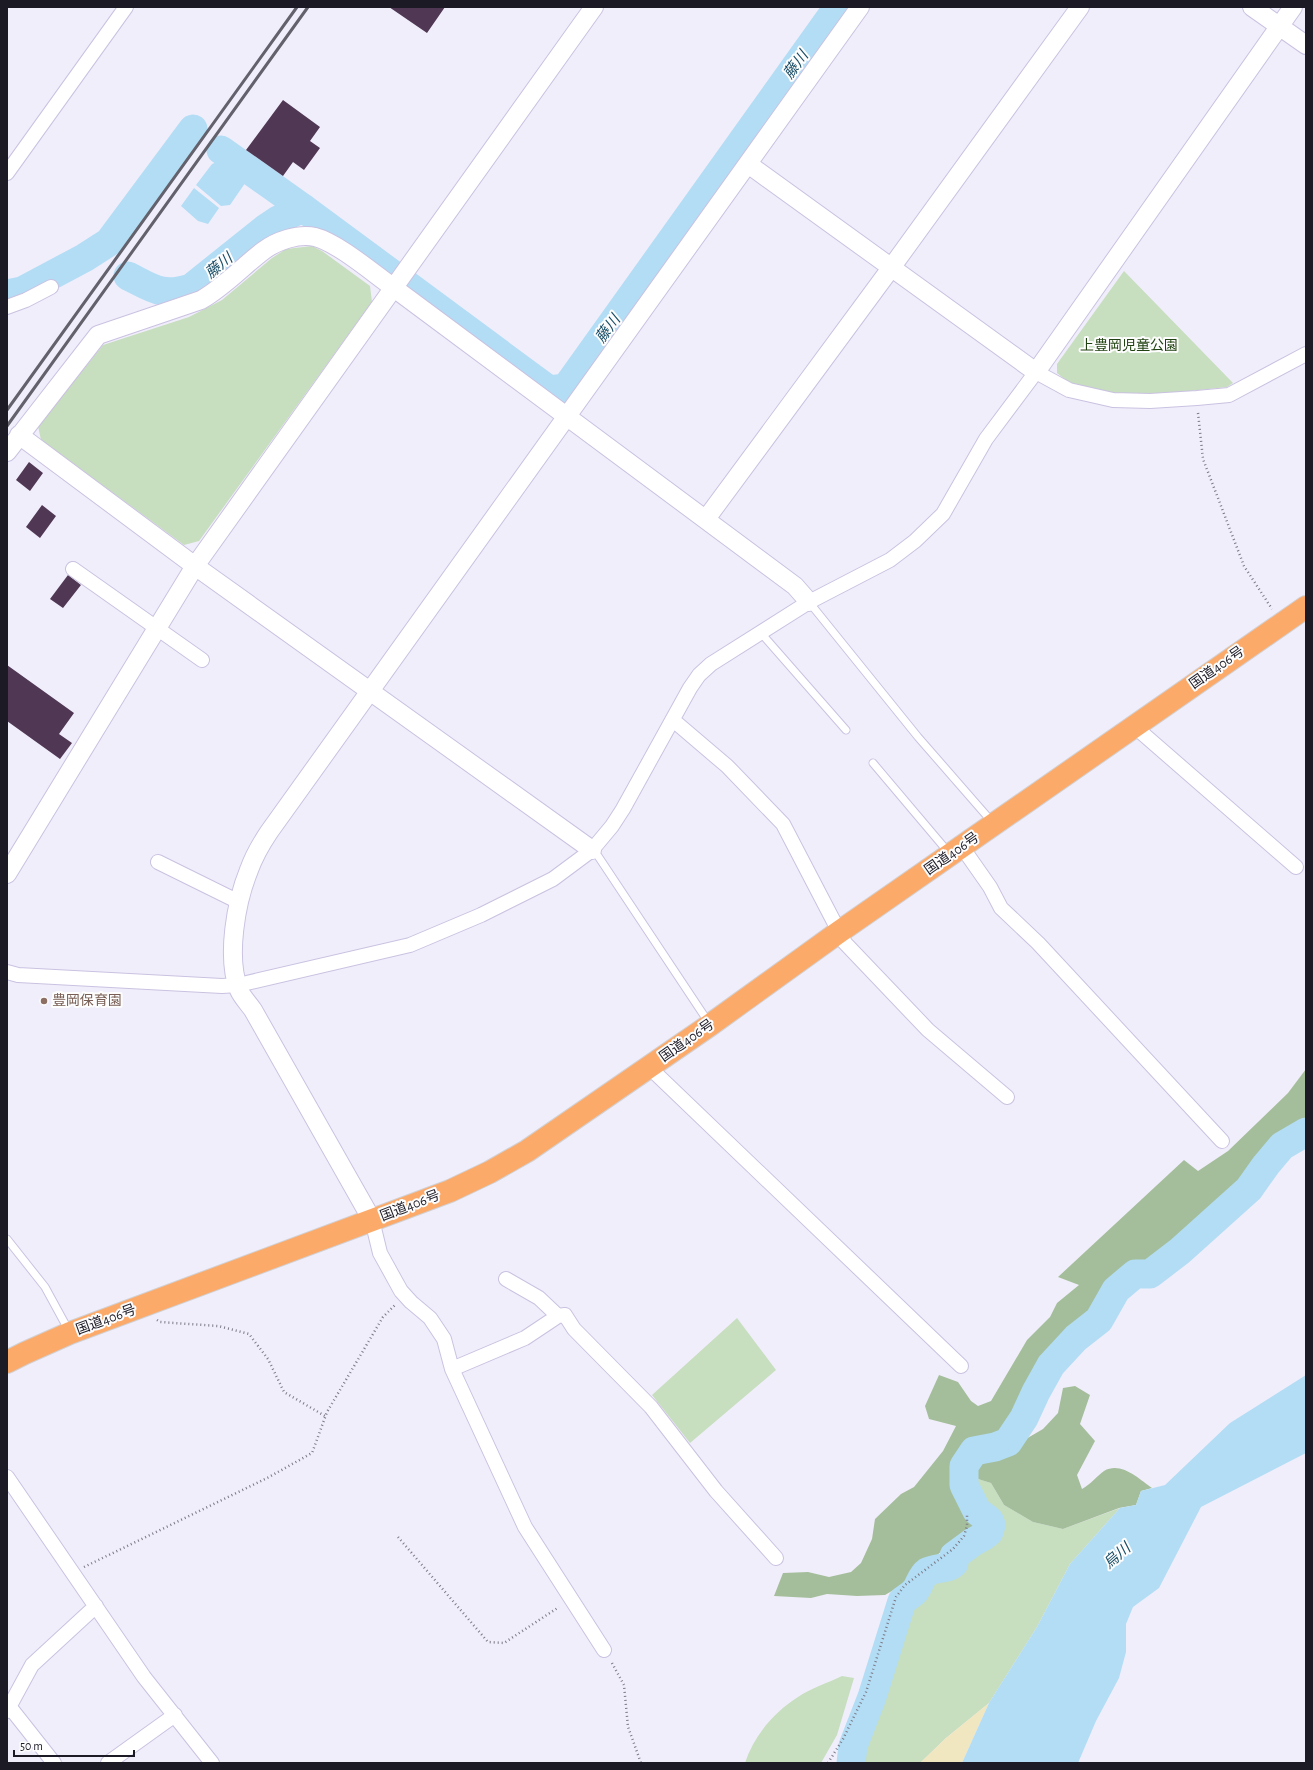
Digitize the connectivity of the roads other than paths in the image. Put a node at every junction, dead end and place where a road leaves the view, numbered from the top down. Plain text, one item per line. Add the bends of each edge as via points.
1 (126, 7) edge
2 (594, 7) edge
3 (860, 7) edge
4 (1080, 7) edge
5 (1252, 7) edge
6 (1293, 7) edge
7 (1279, 26) junction
8 (1306, 45) edge
9 (748, 164) junction
10 (7, 173) edge
11 (891, 268) junction
12 (51, 288) dead end
13 (394, 288) junction
14 (7, 307) edge
15 (1306, 354) edge
16 (1036, 372) junction
17 (566, 416) junction
18 (19, 435) junction
19 (7, 452) edge
20 (706, 519) junction
21 (195, 566) junction
22 (73, 569) dead end
23 (809, 602) junction
24 (1306, 607) edge
25 (156, 629) junction
26 (760, 633) junction
27 (202, 660) dead end
28 (370, 690) junction
29 (673, 720) junction
30 (1134, 726) junction
31 (846, 730) dead end
32 (873, 763) dead end
33 (994, 824) junction
34 (592, 850) junction
35 (956, 851) junction
36 (158, 862) dead end
37 (1296, 867) dead end
38 (7, 874) edge
39 (239, 902) junction
40 (839, 932) junction
41 (7, 972) edge
42 (238, 985) junction
43 (710, 1025) junction
44 (649, 1068) junction
45 (1007, 1097) dead end
46 (1222, 1141) dead end
47 (372, 1220) junction
48 (7, 1239) edge
49 (506, 1279) dead end
50 (558, 1316) junction
51 (70, 1333) junction
52 (7, 1362) edge
53 (962, 1366) dead end
54 (452, 1369) junction
55 (7, 1477) edge
56 (776, 1558) dead end
57 (96, 1606) junction
58 (604, 1650) road end
59 (8, 1708) edge
60 (175, 1715) junction
61 (54, 1763) edge
62 (108, 1763) edge
63 (212, 1763) edge

1 - 10 street
2 - 13 street
3 - 9 street
4 - 11 street
5 - 7 street
6 - 7 street
7 - 8 street
7 - 16 street
9 - 11 street
9 - 17 street
11 - 16 street
11 - 20 street
12 - 14 street
13 - 17 street
13 - 18 street via 330,242 313,236 281,241 264,250 214,293 201,300 98,335
13 - 21 street
15 - 16 street via 1229,395 1196,398 1113,400 1069,390
16 - 23 street via 986,439 943,514 915,541 890,560
17 - 20 street
17 - 28 street
18 - 19 street
18 - 21 street
20 - 23 street via 795,586
21 - 25 street
21 - 28 street
22 - 25 street
23 - 26 street
23 - 33 lane via 918,737
24 - 30 highway, 国道406号
25 - 27 street
25 - 38 street
26 - 29 street via 711,664 699,675
26 - 31 lane
28 - 34 street
28 - 39 street via 256,852
29 - 34 street via 623,809
29 - 40 street via 728,766 783,824
30 - 33 highway, 国道406号
30 - 37 street
32 - 35 lane
33 - 35 highway, 国道406号
34 - 42 street via 553,879 481,915 410,945
34 - 43 lane
35 - 40 highway, 国道406号
35 - 46 street via 990,887 1001,908 1038,943
36 - 39 street
39 - 42 street via 234,944 235,975
40 - 43 highway, 国道406号
40 - 45 street via 845,943 928,1030
41 - 42 street via 18,975
42 - 47 street
43 - 44 highway, 国道406号
44 - 47 highway, 国道406号 via 527,1151 490,1172 450,1191
44 - 53 street
47 - 51 highway, 国道406号
47 - 54 street via 380,1253 405,1295 437,1327 444,1339
48 - 51 lane via 45,1287
49 - 50 street via 539,1298
50 - 54 street via 525,1338
50 - 56 street via 565,1315 574,1328 651,1407 716,1491
51 - 52 highway, 国道406号
54 - 58 street via 525,1527
55 - 57 street
57 - 59 street via 32,1665
57 - 60 street via 144,1677
59 - 61 street
60 - 62 street
60 - 63 street

